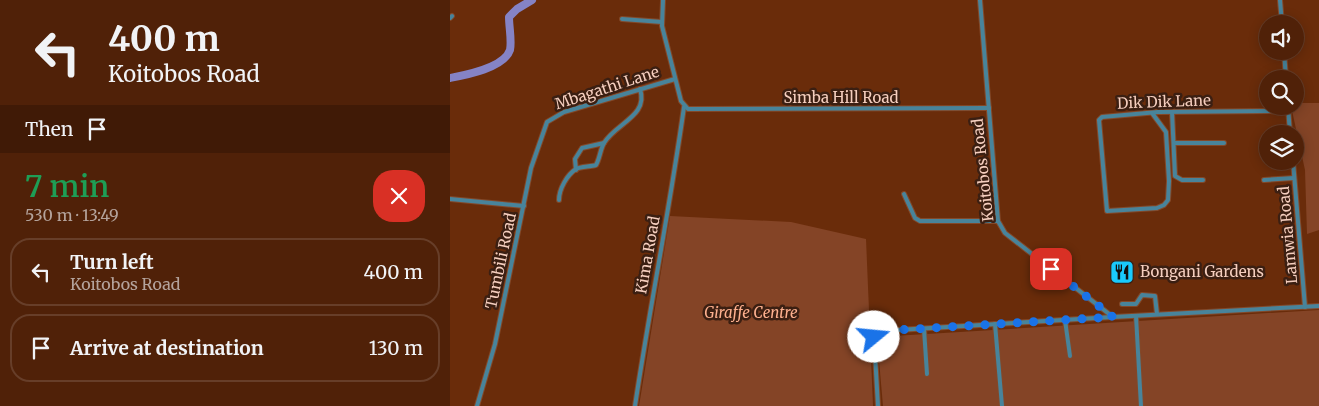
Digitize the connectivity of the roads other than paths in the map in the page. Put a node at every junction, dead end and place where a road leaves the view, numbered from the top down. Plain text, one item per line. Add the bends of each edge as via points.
1 (663, 0) edge
2 (980, 0) edge
3 (1280, 0) edge
4 (1281, 15) edge
5 (622, 19) dead end
6 (662, 22) junction
7 (675, 78) junction
8 (640, 88) junction
9 (684, 107) junction
10 (989, 108) junction
11 (1259, 110) edge
12 (1172, 112) junction
13 (1152, 113) junction
14 (547, 122) joint
15 (604, 143) junction
16 (1174, 143) junction
17 (1224, 143) dead end
18 (576, 170) junction
19 (1294, 170) edge
20 (1294, 178) junction
21 (1203, 180) dead end
22 (1264, 180) dead end
23 (904, 194) dead end
24 (450, 199) edge
25 (559, 200) dead end
26 (524, 206) junction
27 (998, 221) junction
28 (1122, 304) dead end
29 (1319, 306) edge
30 (1305, 307) junction
31 (1157, 314) junction
32 (1136, 316) junction
33 (1113, 317) junction
34 (1065, 320) junction
35 (995, 324) junction
36 (924, 328) junction
37 (1070, 356) dead end
38 (927, 374) dead end
39 (478, 406) edge
40 (635, 406) edge
41 (878, 406) edge
42 (1002, 406) edge
43 (1141, 406) edge

1 - 6 street
2 - 10 street, Koitobos Road
3 - 4 street
5 - 6 street
6 - 7 street
7 - 8 street, Mbagathi Lane
7 - 9 street
8 - 14 street, Mbagathi Lane via 564,112
8 - 15 street via 641,107
9 - 10 street, Simba Hill Road via 694,110
9 - 40 street, Kima Road
10 - 27 street, Koitobos Road
11 - 12 street, Dik Dik Lane
12 - 13 street, Dik Dik Lane
12 - 16 street
13 - 13 street, Dik Dik Lane via 1105,115 1099,120 1107,211 1157,208 1168,200 1166,132
14 - 26 street, Tumbili Road
15 - 18 street via 596,165
15 - 18 street via 582,148 575,159
16 - 17 street
16 - 21 street via 1175,176 1182,180
18 - 25 street via 561,187
19 - 20 street, Lamwia Road
20 - 22 street
20 - 30 street, Lamwia Road
23 - 27 street via 915,218 920,220
24 - 26 street
26 - 39 street, Tumbili Road via 495,344
27 - 33 street, Koitobos Road via 1005,233
28 - 31 street via 1136,304 1142,295 1156,296
29 - 30 street
30 - 31 street
31 - 32 street
32 - 33 street
32 - 43 street
33 - 34 street
34 - 35 street
34 - 37 street
35 - 36 street
35 - 42 street
36 - 38 street
36 - 41 street via 876,332

